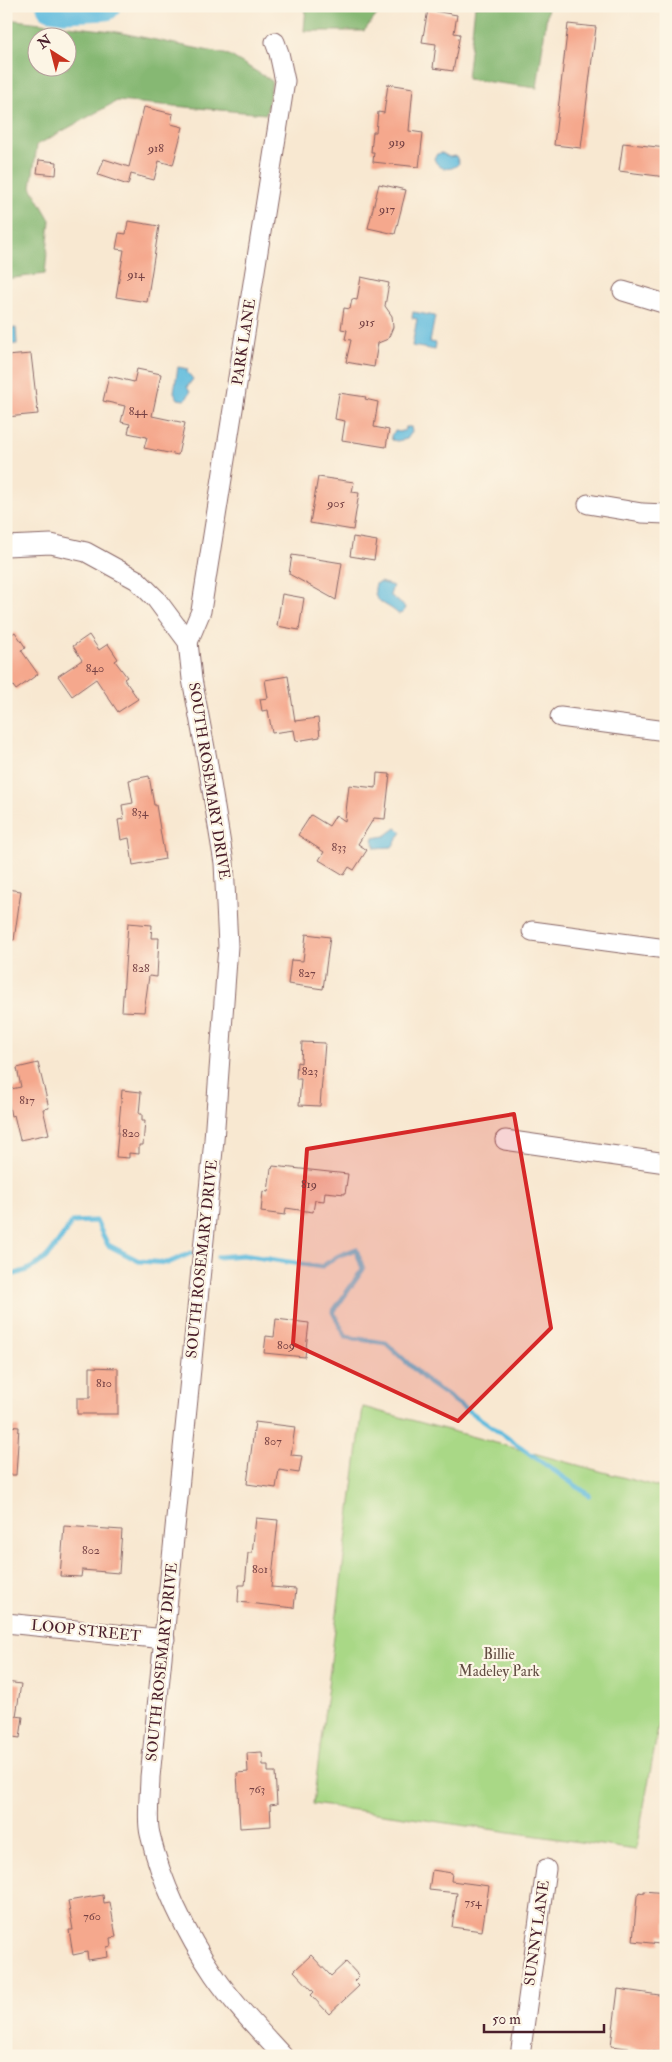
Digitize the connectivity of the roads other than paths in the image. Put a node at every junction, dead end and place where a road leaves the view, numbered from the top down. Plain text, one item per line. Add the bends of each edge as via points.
1 (275, 42) dead end
2 (623, 291) dead end
3 (666, 304) edge
4 (588, 504) dead end
5 (666, 514) edge
6 (6, 546) edge
7 (188, 642) junction
8 (560, 718) dead end
9 (666, 731) edge
10 (532, 931) dead end
11 (666, 948) edge
12 (505, 1140) dead end
13 (666, 1163) edge
14 (6, 1623) edge
15 (165, 1639) junction
16 (546, 1869) dead end
17 (284, 2056) edge
18 (520, 2056) edge

1 - 7 street, PARK LANE via 286,81 201,611
2 - 3 street
4 - 5 street
6 - 7 street via 51,544 86,552 137,580 156,599
7 - 15 street, SOUTH ROSEMARY DRIVE via 224,864 228,946 214,1140
8 - 9 street
10 - 11 street
12 - 13 street
14 - 15 street, LOOP STREET
15 - 17 street, SOUTH ROSEMARY DRIVE via 150,1777 149,1832 163,1878 180,1917 213,1974
16 - 18 street, SUNNY LANE

